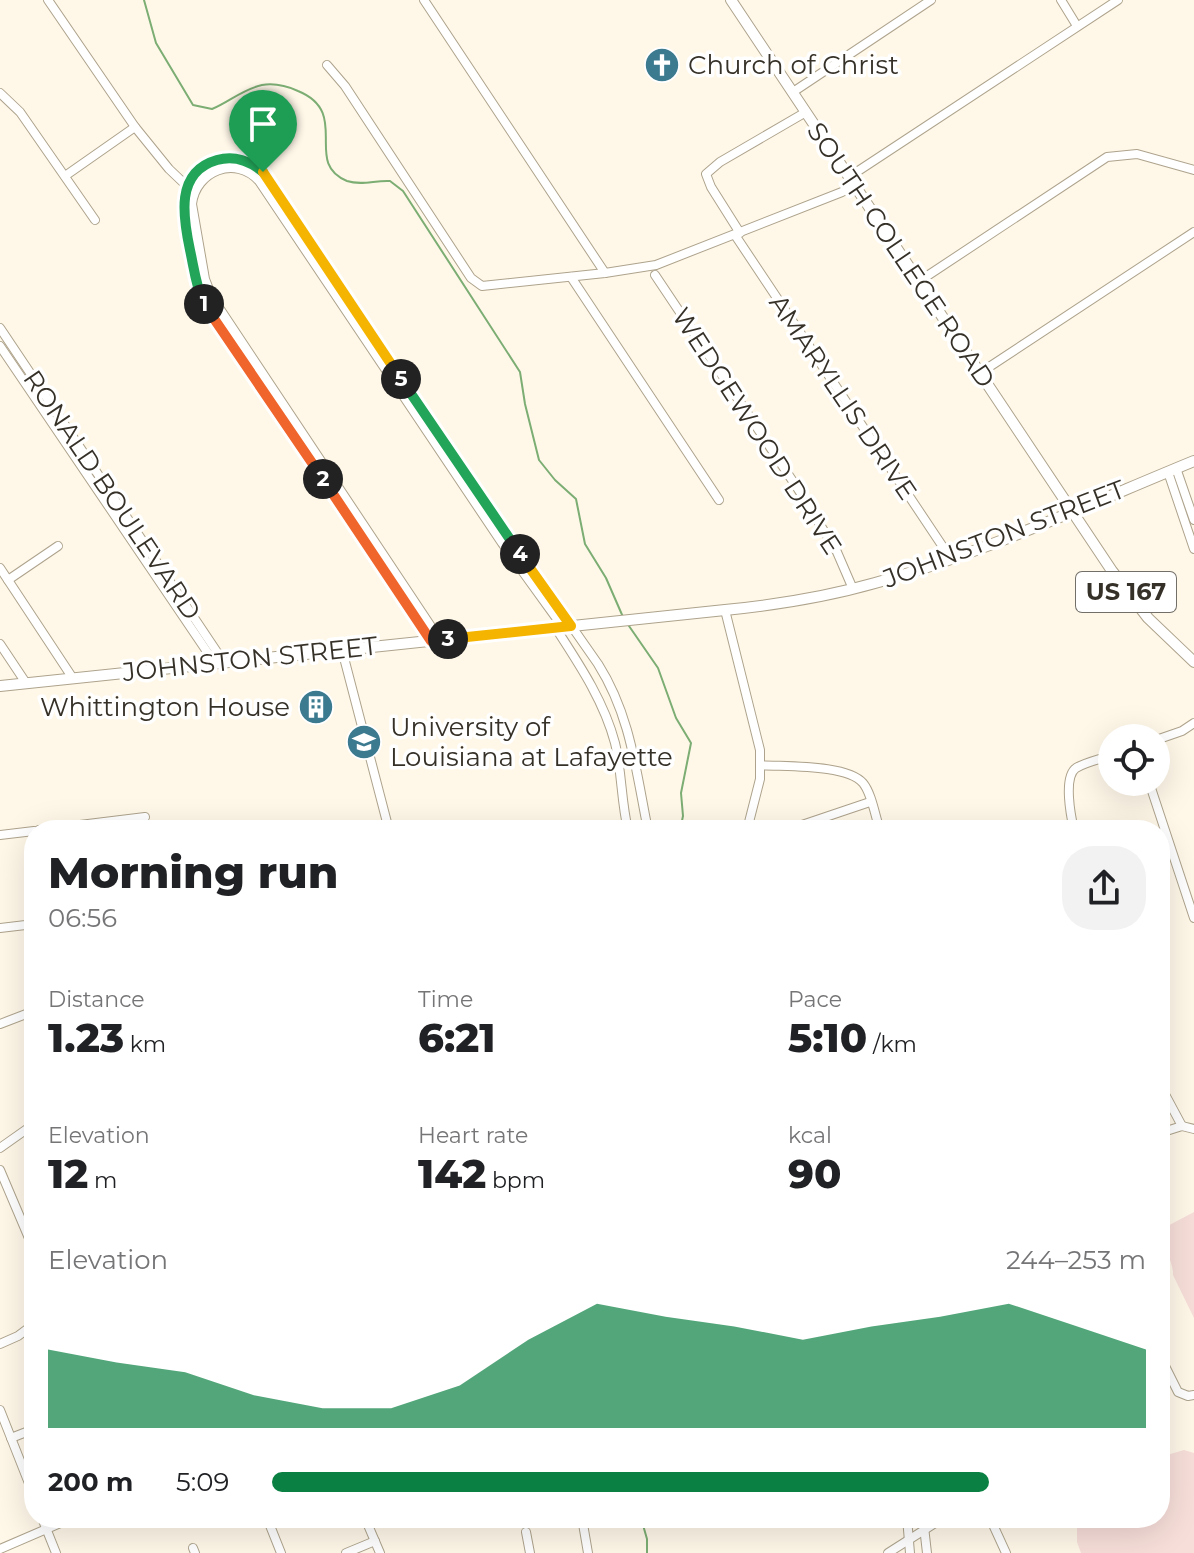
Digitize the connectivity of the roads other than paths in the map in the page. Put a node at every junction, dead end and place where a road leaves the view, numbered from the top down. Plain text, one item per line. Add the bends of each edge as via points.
1 (48, 0) edge
2 (424, 0) edge
3 (732, 0) edge
4 (931, 0) edge
5 (1061, 0) edge
6 (1118, 0) edge
7 (1077, 26) junction
8 (327, 65) dead end
9 (793, 92) junction
10 (0, 93) edge
11 (806, 112) junction
12 (135, 127) junction
13 (1194, 170) edge
14 (65, 176) junction
15 (851, 181) junction
16 (190, 190) junction
17 (95, 220) dead end
18 (1194, 232) edge
19 (738, 234) junction
20 (605, 273) junction
21 (655, 275) dead end
22 (571, 277) junction
23 (918, 282) junction
24 (0, 328) edge
25 (0, 346) edge
26 (980, 373) junction
27 (31, 383) junction
28 (1194, 461) edge
29 (1172, 470) junction
30 (719, 500) dead end
31 (1073, 510) junction
32 (1194, 520) edge
33 (58, 546) dead end
34 (1194, 549) edge
35 (951, 559) junction
36 (0, 568) edge
37 (8, 580) junction
38 (853, 589) junction
39 (725, 610) junction
40 (563, 626) junction
41 (436, 640) junction
42 (0, 644) edge
43 (342, 650) junction
44 (218, 662) junction
45 (1194, 662) edge
46 (72, 677) junction
47 (26, 683) junction
48 (0, 686) edge
49 (1194, 723) edge
50 (1170, 735) edge
51 (1098, 760) edge
52 (760, 765) junction
53 (1154, 796) edge
54 (870, 802) junction
55 (145, 817) dead end
56 (135, 820) edge
57 (386, 820) edge
58 (627, 820) edge
59 (646, 820) edge
60 (750, 820) edge
61 (817, 820) edge
62 (876, 820) edge
63 (1073, 820) edge
64 (1162, 820) edge
65 (24, 832) edge
66 (0, 835) edge
67 (1170, 845) edge
68 (1194, 918) edge
69 (24, 925) edge
70 (0, 928) edge
71 (24, 1015) edge
72 (0, 1024) edge
73 (1170, 1104) edge
74 (1182, 1126) junction
75 (1194, 1129) edge
76 (1170, 1130) edge
77 (24, 1131) edge
78 (0, 1148) edge
79 (0, 1170) edge
80 (24, 1226) edge
81 (24, 1332) edge
82 (0, 1344) edge
83 (1170, 1376) edge
84 (1194, 1395) edge
85 (0, 1410) edge
86 (24, 1433) edge
87 (11, 1438) junction
88 (24, 1471) edge
89 (271, 1528) edge
90 (369, 1528) edge
91 (584, 1528) edge
92 (908, 1528) edge
93 (995, 1528) edge
94 (47, 1529) joint
95 (924, 1529) joint
96 (526, 1532) dead end
97 (909, 1539) junction
98 (375, 1541) junction
99 (0, 1549) edge
100 (56, 1553) edge
101 (281, 1553) edge
102 (346, 1553) edge
103 (380, 1553) edge
104 (530, 1553) edge
105 (588, 1553) edge
106 (888, 1553) edge
107 (910, 1553) edge
108 (927, 1553) edge
109 (1006, 1553) edge

1 - 12 street
2 - 20 street
3 - 9 main road, SOUTH COLLEGE ROAD
4 - 9 street
5 - 7 street
6 - 7 street
7 - 15 street
8 - 22 street via 477,284
9 - 11 main road, SOUTH COLLEGE ROAD
10 - 14 street via 20,112
11 - 15 main road, SOUTH COLLEGE ROAD
11 - 19 street, AMARYLLIS DRIVE via 709,170 711,187
12 - 14 street
12 - 16 street
13 - 23 street via 1137,154 1107,157
14 - 17 street
15 - 19 street via 842,192
15 - 23 main road, SOUTH COLLEGE ROAD
16 - 40 street via 227,167 259,181
16 - 41 street via 183,198 183,216 203,301
18 - 26 street
19 - 20 street via 656,265
19 - 35 street, AMARYLLIS DRIVE
20 - 22 street
21 - 38 street, WEDGEWOOD DRIVE via 798,489
22 - 30 street
23 - 26 main road, SOUTH COLLEGE ROAD
24 - 27 street, RONALD BOULEVARD
25 - 27 street, RONALD BOULEVARD
26 - 31 main road, SOUTH COLLEGE ROAD
27 - 44 street, RONALD BOULEVARD
28 - 29 main road, JOHNSTON STREET
29 - 31 main road, JOHNSTON STREET
29 - 32 street
29 - 34 street
31 - 35 main road, JOHNSTON STREET
31 - 45 main road, US 167 via 1133,600
33 - 37 street
35 - 38 main road, JOHNSTON STREET
36 - 37 street
37 - 46 street
38 - 39 main road, JOHNSTON STREET
39 - 40 main road, JOHNSTON STREET
39 - 52 street via 758,735
40 - 41 main road, JOHNSTON STREET
40 - 58 street via 608,721
40 - 59 street via 607,678 621,709
41 - 43 main road, JOHNSTON STREET
42 - 47 street
43 - 44 main road, JOHNSTON STREET
43 - 57 street
44 - 46 main road, JOHNSTON STREET
46 - 47 main road, JOHNSTON STREET
47 - 48 main road, JOHNSTON STREET
49 - 50 street
51 - 63 street via 1070,774
52 - 54 street via 837,770 864,784
52 - 60 street
53 - 64 street
54 - 61 street
54 - 62 street
55 - 56 street
65 - 66 street
67 - 68 street
69 - 70 street
71 - 72 street
73 - 74 street
74 - 75 street
74 - 76 street
77 - 78 street
79 - 80 street
81 - 82 street
83 - 84 street via 1178,1392
85 - 87 street
86 - 87 street
87 - 88 street
89 - 101 street
90 - 98 street
91 - 105 street
92 - 97 street
93 - 109 street
94 - 99 street
94 - 100 street
95 - 97 street
95 - 108 street
96 - 104 street
97 - 106 street
97 - 107 street
98 - 102 street
98 - 103 street

